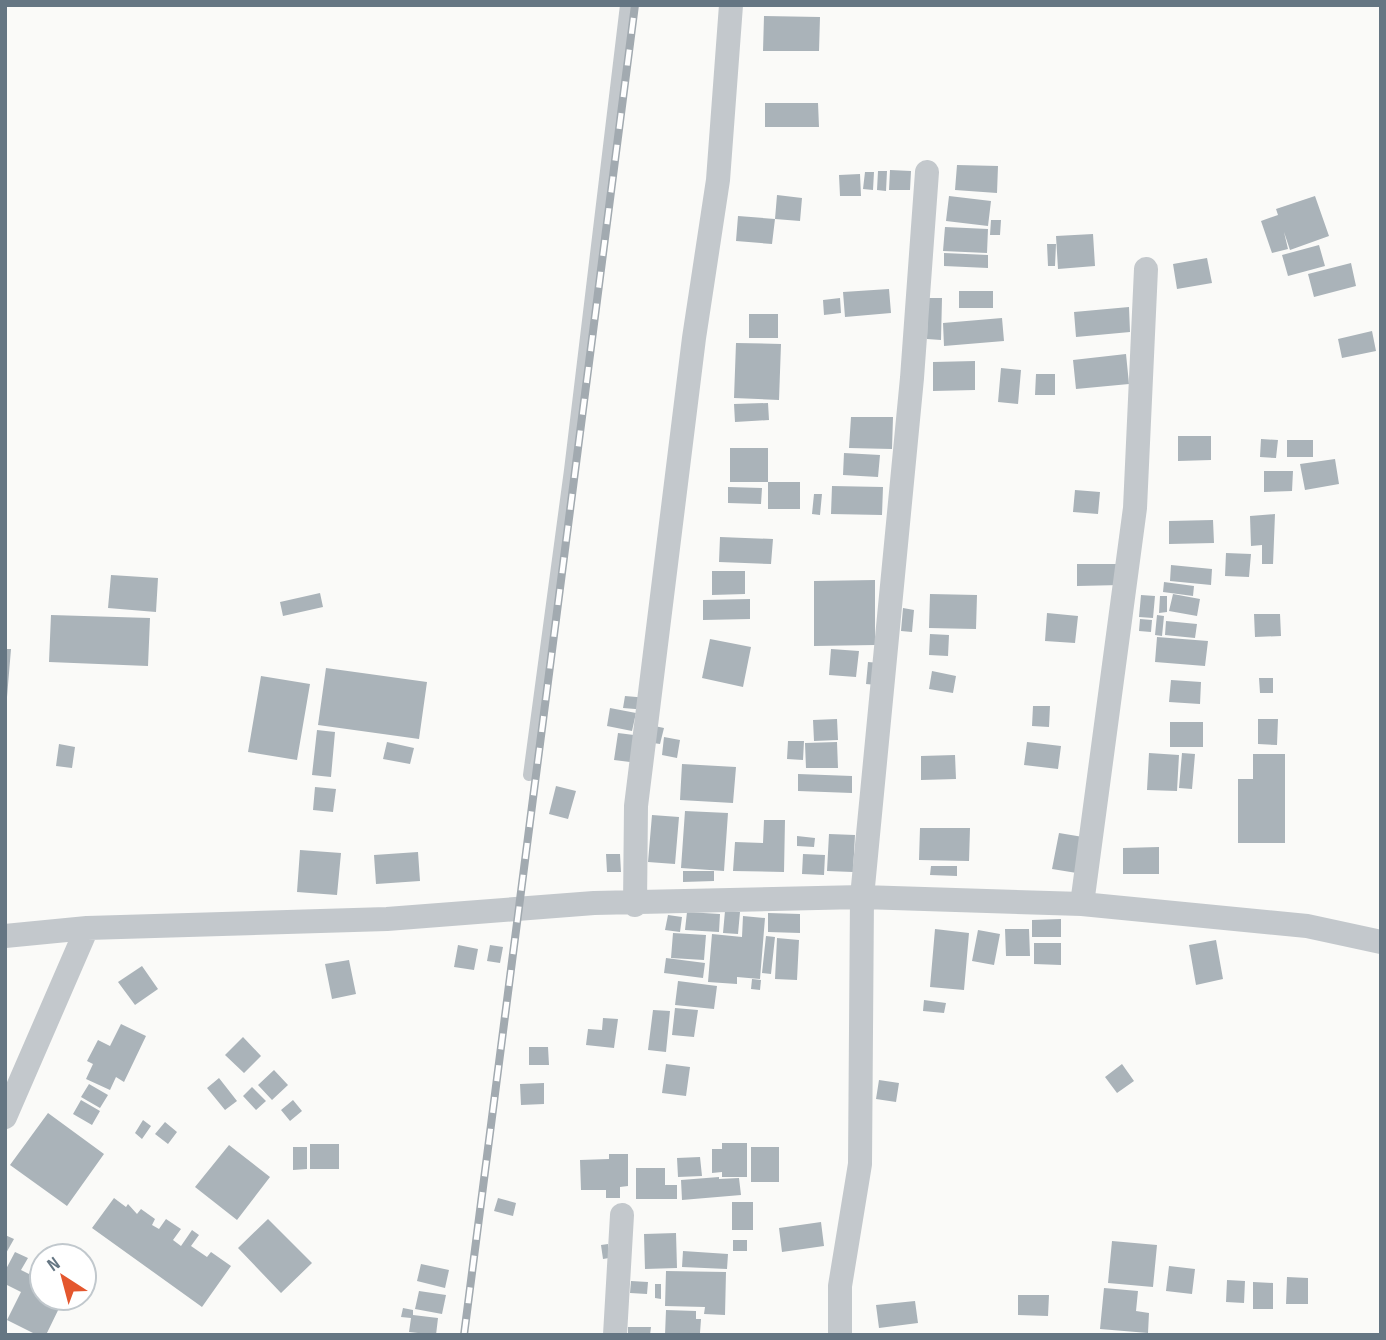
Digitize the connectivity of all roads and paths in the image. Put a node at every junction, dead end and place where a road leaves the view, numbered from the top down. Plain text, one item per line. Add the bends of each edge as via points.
1 (626, 5) edge
2 (731, 5) edge
3 (927, 172) dead end
4 (1146, 269) dead end
5 (529, 775) dead end
6 (862, 897) junction
7 (1082, 904) junction
8 (635, 905) junction
9 (87, 928) junction
10 (5, 936) edge
11 (1381, 942) edge
12 (5, 1117) edge
13 (622, 1215) dead end
14 (615, 1335) edge
15 (840, 1335) edge

1 - 5 lane
2 - 8 street via 718,180 636,806
3 - 6 street via 911,392
4 - 7 street via 1135,508
6 - 7 street
6 - 8 street
6 - 15 street via 860,1164 840,1286
7 - 11 street via 1307,926
8 - 9 street via 594,903 387,919
9 - 10 street
9 - 12 street
13 - 14 street

